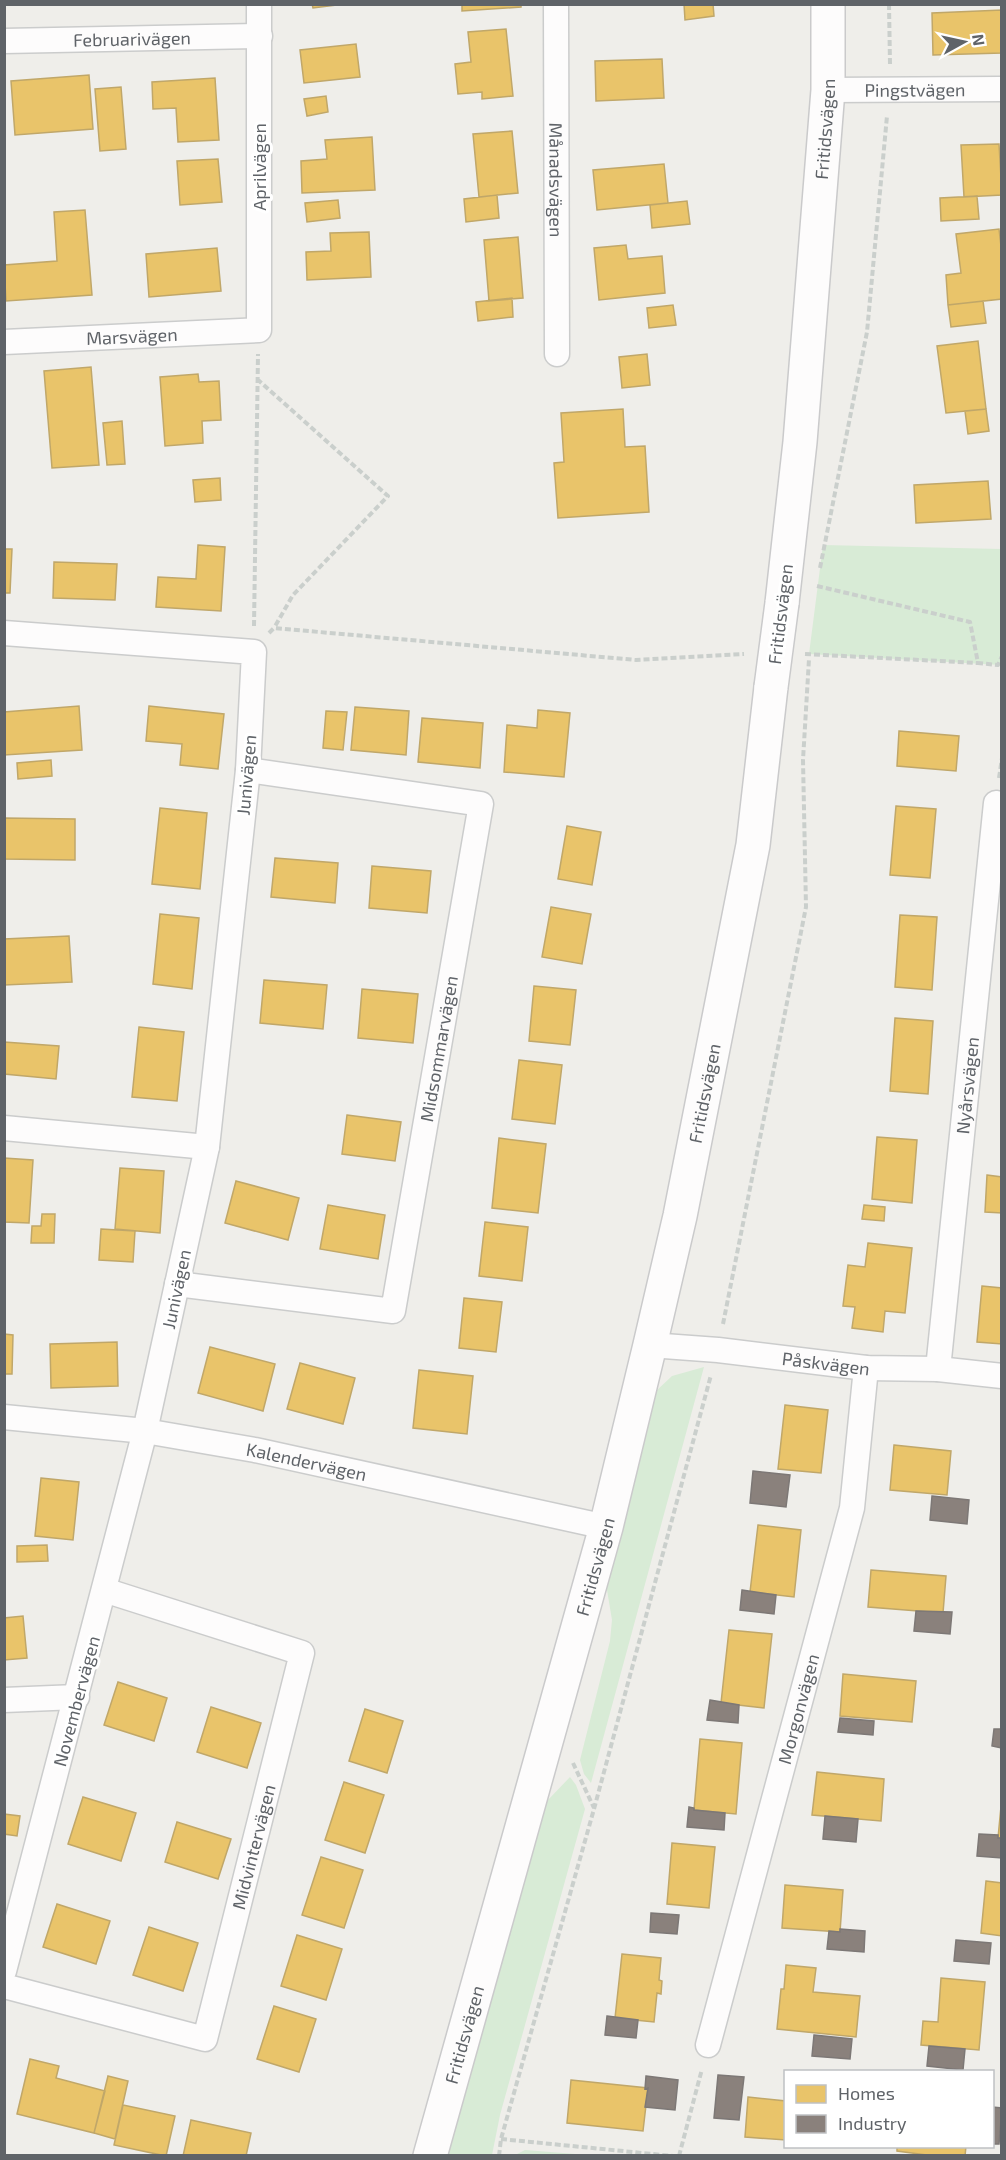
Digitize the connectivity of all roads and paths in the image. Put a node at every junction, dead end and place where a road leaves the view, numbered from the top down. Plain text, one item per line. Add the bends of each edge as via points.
1 (259, 4) edge
2 (556, 4) edge
3 (828, 4) edge
4 (260, 36) junction
5 (4, 41) edge
6 (1002, 88) edge
7 (828, 90) junction
8 (259, 330) junction
9 (4, 342) edge
10 (557, 354) dead end
11 (257, 379) junction
12 (817, 586) dead end
13 (274, 628) junction
14 (4, 633) edge
15 (254, 652) junction
16 (751, 654) dead end
17 (797, 654) dead end
18 (1002, 656) edge
19 (978, 663) junction
20 (1000, 665) edge
21 (248, 770) junction
22 (996, 803) dead end
23 (4, 1128) edge
24 (207, 1147) junction
25 (177, 1284) junction
26 (650, 1345) junction
27 (866, 1368) junction
28 (938, 1369) junction
29 (1002, 1376) edge
30 (4, 1417) edge
31 (145, 1431) junction
32 (606, 1527) junction
33 (104, 1590) junction
34 (77, 1697) junction
35 (4, 1700) edge
36 (4, 1971) edge
37 (4, 1986) edge
38 (708, 2045) joint
39 (501, 2139) dead end
40 (430, 2156) edge
41 (673, 2156) edge
42 (679, 2156) edge

1 - 4 street, Aprilvägen
2 - 10 street, Månadsvägen
3 - 7 street, Fritidsvägen
4 - 5 street, Februarivägen
4 - 8 street, Aprilvägen
6 - 7 street, Pingstvägen
7 - 26 street, Fritidsvägen, bridge via 800,442 753,845 680,1216
8 - 9 street, Marsvägen
8 - 11 path
11 - 13 path via 388,496 294,595
11 - 15 path
12 - 19 path via 970,622
13 - 15 path
13 - 16 path via 636,660
14 - 15 street
15 - 21 street, Junivägen
17 - 19 path
18 - 20 path
19 - 20 path
21 - 24 street, Junivägen
21 - 25 street, Midsommarvägen via 481,804 393,1311
22 - 28 street, Nyårsvägen
23 - 24 street
24 - 25 street, Junivägen
25 - 31 street, Junivägen
26 - 27 street, Påskvägen
26 - 32 street, Fritidsvägen
27 - 28 street, Påskvägen
27 - 38 street, Morgonvägen via 852,1508
28 - 29 street, Påskvägen
30 - 31 street, Kalendervägen
31 - 32 street, Kalendervägen via 372,1474
31 - 33 street, Novembervägen
32 - 40 street, Fritidsvägen
33 - 34 street, Novembervägen
33 - 37 street, Midvintervägen via 302,1653 205,2039
34 - 35 street
34 - 36 street, Novembervägen
38 - 42 path
39 - 41 path

